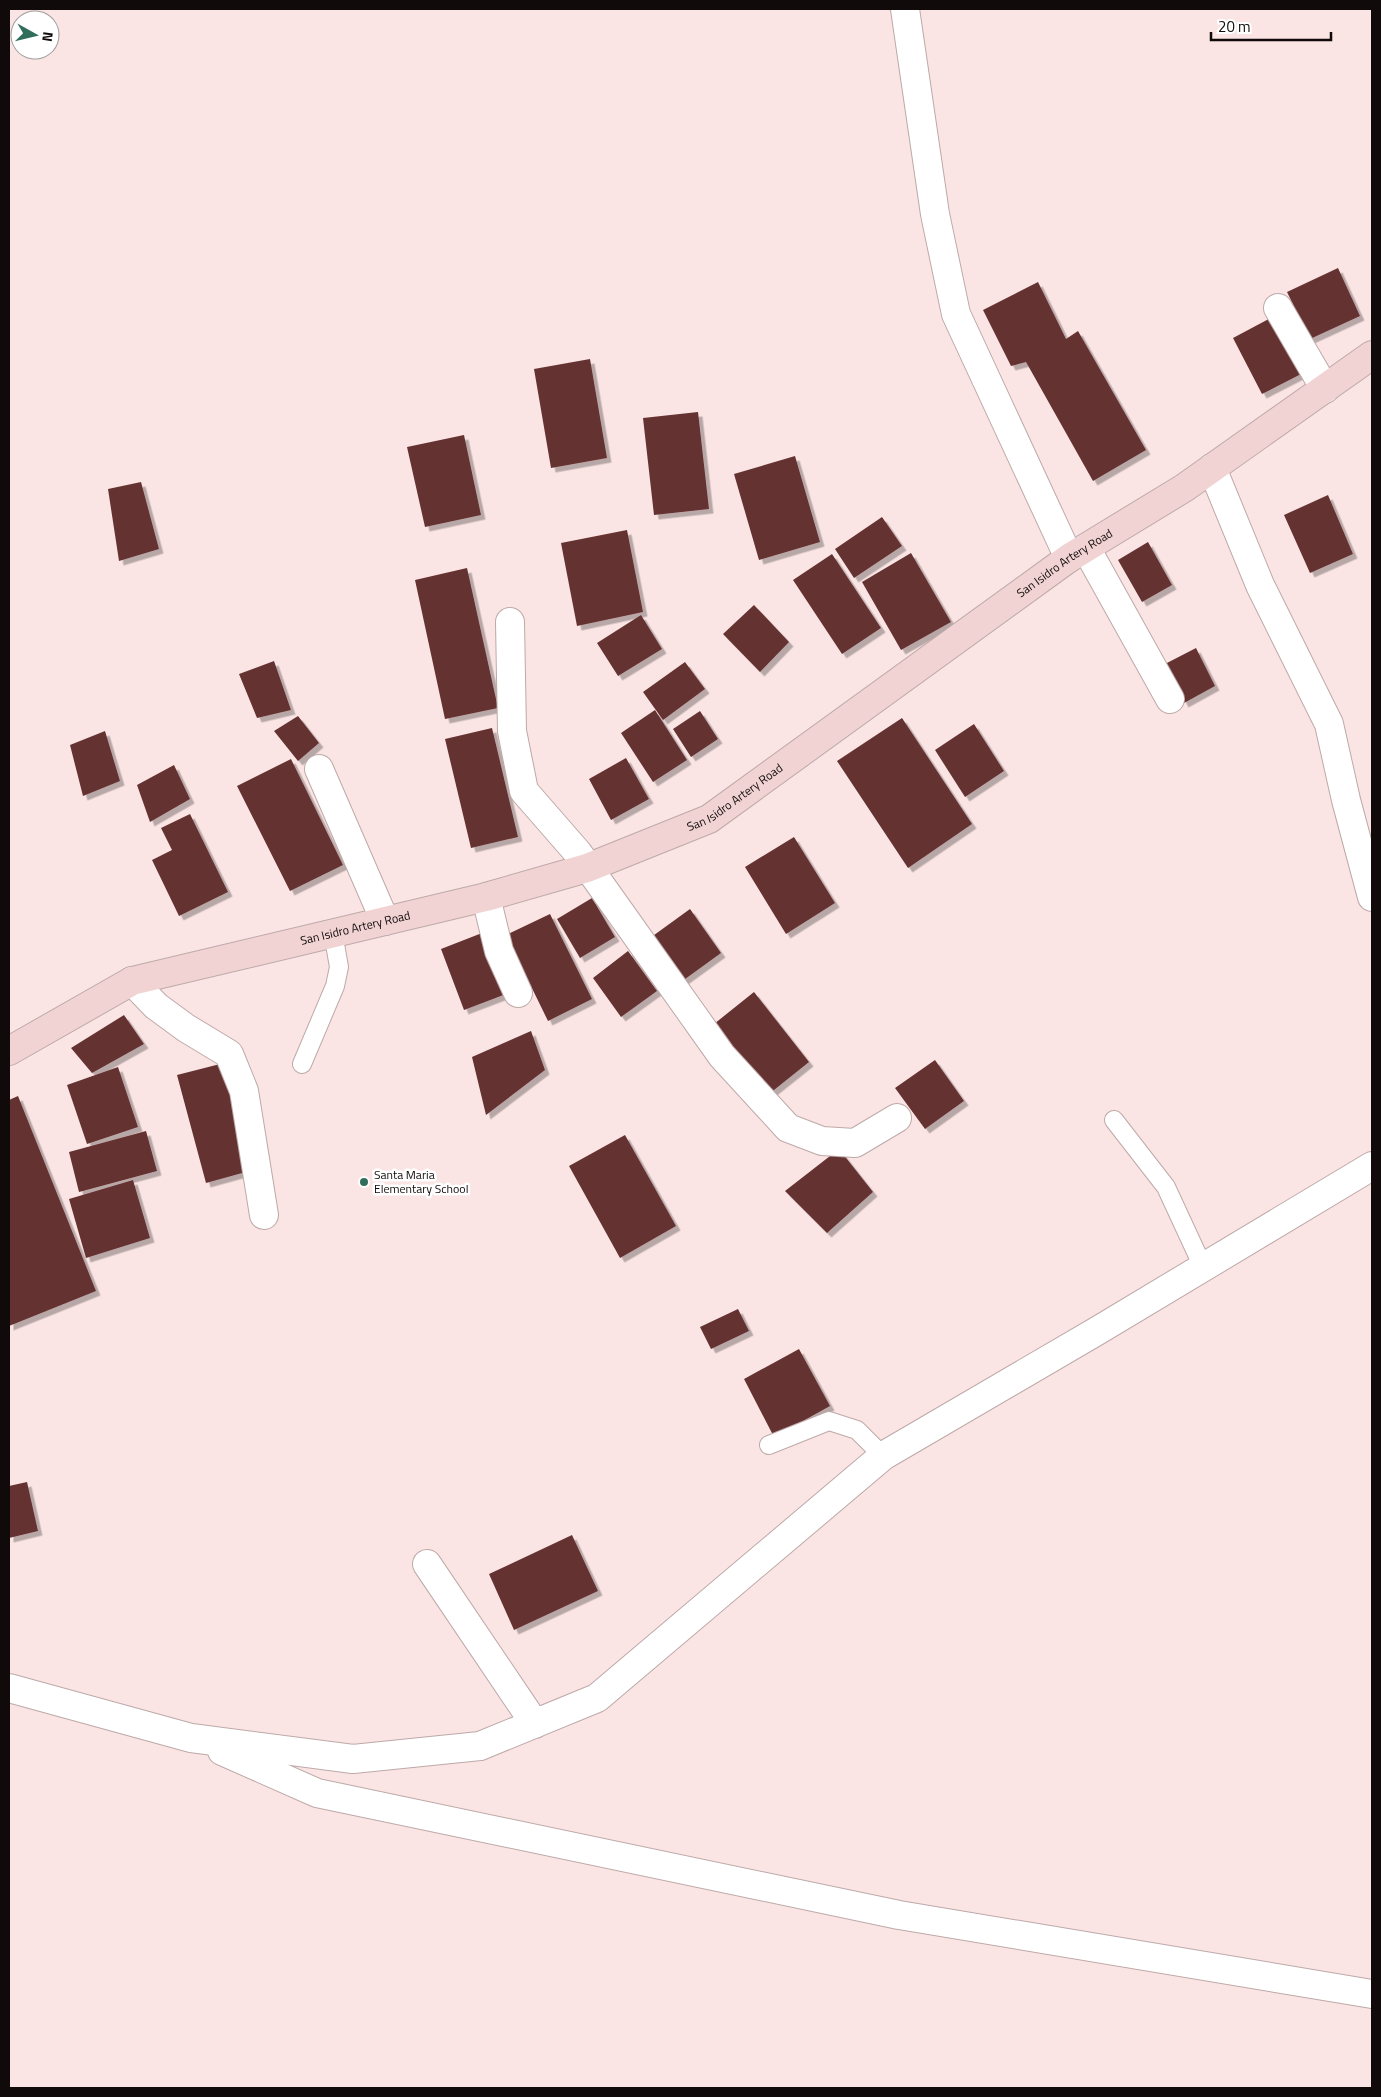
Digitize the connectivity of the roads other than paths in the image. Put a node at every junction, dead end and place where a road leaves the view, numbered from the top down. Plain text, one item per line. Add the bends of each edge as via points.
1 (905, 9) edge
2 (1278, 308) dead end
3 (1372, 355) edge
4 (1325, 389) junction
5 (1212, 468) junction
6 (1077, 553) junction
7 (510, 622) dead end
8 (1170, 699) dead end
9 (319, 769) dead end
10 (587, 868) junction
11 (486, 897) junction
12 (1372, 897) edge
13 (385, 921) junction
14 (333, 933) junction
15 (132, 981) junction
16 (518, 993) dead end
17 (9, 1051) edge
18 (302, 1064) dead end
19 (897, 1118) dead end
20 (1114, 1120) dead end
21 (1372, 1166) edge
22 (264, 1215) dead end
23 (1203, 1267) junction
24 (769, 1445) dead end
25 (883, 1456) junction
26 (427, 1564) dead end
27 (9, 1688) edge
28 (534, 1724) junction
29 (191, 1738) junction
30 (1372, 1994) edge

1 - 6 street via 935,214 956,314
2 - 4 street
3 - 4 street, San Isidro Artery Road
4 - 5 street, San Isidro Artery Road
5 - 6 street, San Isidro Artery Road
5 - 12 street via 1260,585 1329,724
6 - 8 street
6 - 10 street, San Isidro Artery Road via 709,820
7 - 10 street via 512,731 524,792 565,836
9 - 13 street
10 - 11 street, San Isidro Artery Road
10 - 19 street via 722,1056 788,1128 822,1141 855,1143
11 - 13 street, San Isidro Artery Road
11 - 16 street via 500,951
13 - 14 street, San Isidro Artery Road
14 - 15 street, San Isidro Artery Road
14 - 18 lane via 339,967 335,986
15 - 17 street, San Isidro Artery Road
15 - 22 street via 164,1012 229,1054 244,1091
20 - 23 lane via 1166,1187
21 - 23 street
23 - 25 street
24 - 25 lane via 829,1421 857,1430
25 - 28 street via 597,1698
26 - 28 street
27 - 29 street
28 - 29 street via 480,1746 353,1759
29 - 30 street via 317,1793 899,1915

